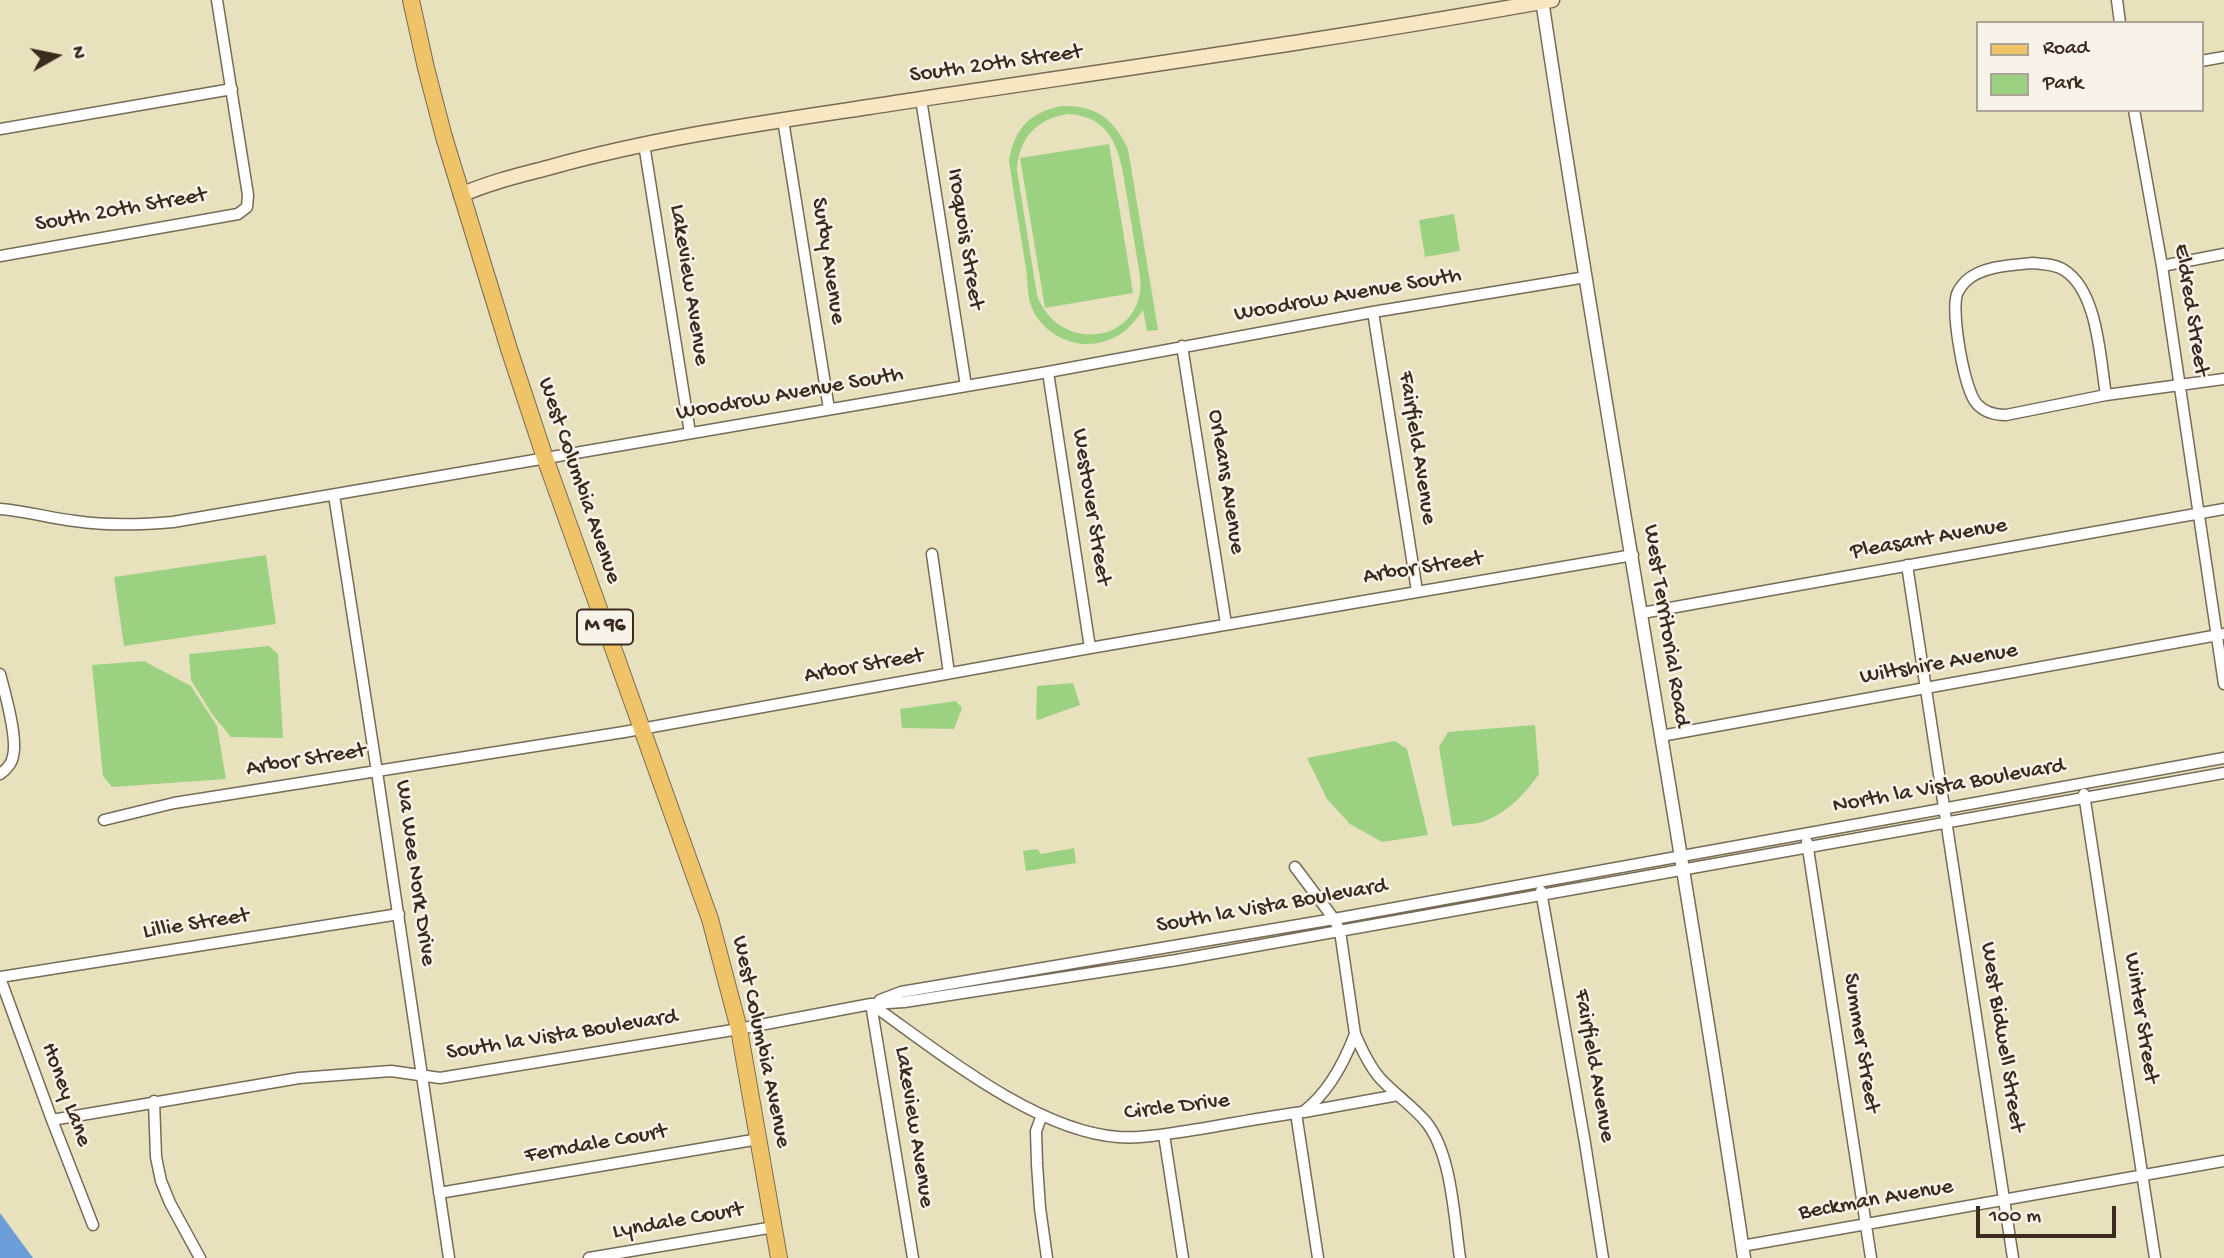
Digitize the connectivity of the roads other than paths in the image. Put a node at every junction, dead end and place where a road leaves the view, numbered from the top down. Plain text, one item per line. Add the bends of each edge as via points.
1 (217, 0) edge
2 (411, 0) edge
3 (2117, 0) edge
4 (1545, 1) edge
5 (2120, 21) edge
6 (2224, 57) edge
7 (2203, 61) edge
8 (232, 89) junction
9 (921, 99) junction
10 (2134, 112) edge
11 (783, 120) junction
12 (0, 129) edge
13 (644, 144) junction
14 (461, 195) junction
15 (2224, 254) edge
16 (0, 256) edge
17 (2162, 266) junction
18 (1586, 277) junction
19 (1373, 312) junction
20 (1182, 346) junction
21 (1048, 372) junction
22 (2224, 379) edge
23 (966, 386) junction
24 (2181, 386) junction
25 (2106, 396) junction
26 (829, 409) junction
27 (690, 433) junction
28 (545, 458) junction
29 (334, 495) junction
30 (0, 509) edge
31 (2224, 509) edge
32 (2198, 514) junction
33 (932, 554) dead end
34 (1633, 555) junction
35 (1907, 565) junction
36 (1417, 591) junction
37 (1642, 613) junction
38 (1226, 624) junction
39 (2220, 635) edge
40 (1090, 648) junction
41 (949, 673) junction
42 (0, 674) edge
43 (2224, 684) edge
44 (1926, 689) junction
45 (641, 728) junction
46 (1661, 736) junction
47 (2224, 758) edge
48 (377, 772) junction
49 (2224, 773) edge
50 (0, 774) edge
51 (2083, 784) junction
52 (2085, 798) junction
53 (1944, 810) junction
54 (104, 820) dead end
55 (1947, 823) junction
56 (1806, 835) junction
57 (1808, 848) junction
58 (1681, 856) junction
59 (1295, 867) dead end
60 (1683, 870) junction
61 (1538, 881) junction
62 (1542, 895) junction
63 (399, 914) junction
64 (1334, 919) junction
65 (1340, 931) junction
66 (0, 978) edge
67 (871, 1004) junction
68 (739, 1028) junction
69 (1355, 1034) junction
70 (422, 1075) junction
71 (1398, 1095) junction
72 (154, 1101) junction
73 (1300, 1112) junction
74 (1042, 1115) junction
75 (52, 1120) junction
76 (1164, 1135) junction
77 (759, 1139) junction
78 (2224, 1161) edge
79 (2142, 1176) junction
80 (439, 1192) junction
81 (2004, 1199) junction
82 (93, 1225) dead end
83 (1867, 1225) junction
84 (774, 1227) junction
85 (1743, 1252) edge
86 (200, 1258) edge
87 (449, 1258) edge
88 (589, 1258) edge
89 (779, 1258) edge
90 (913, 1258) edge
91 (1047, 1258) edge
92 (1183, 1258) edge
93 (1318, 1258) edge
94 (1460, 1258) edge
95 (1602, 1258) edge
96 (1871, 1258) edge
97 (2013, 1258) edge
98 (2155, 1258) edge

1 - 8 street
2 - 14 main road, West Columbia Avenue / M 96
3 - 5 street
4 - 9 main road, South 20th Street
4 - 18 street, West Territorial Road
6 - 7 street
8 - 12 street
8 - 16 street, South 20th Street via 248,195 247,207 238,214
9 - 11 main road, South 20th Street
9 - 23 street, Iroquois Street
10 - 17 street, Eldred Street
11 - 13 main road, South 20th Street
11 - 26 street, Surby Avenue
13 - 14 main road, South 20th Street
13 - 27 street, Lakeview Avenue
14 - 28 main road, West Columbia Avenue / M 96
15 - 17 street
17 - 24 street, Eldred Street
18 - 19 street, Woodrow Avenue South
18 - 34 street, West Territorial Road
19 - 20 street, Woodrow Avenue South
19 - 36 street, Fairfield Avenue
20 - 21 street, Woodrow Avenue South
20 - 38 street, Orleans Avenue
21 - 23 street, Woodrow Avenue South
21 - 40 street, Westover Street
22 - 24 street
23 - 26 street, Woodrow Avenue South
24 - 25 street
24 - 32 street, Eldred Street
25 - 25 street via 2006,415 1985,411 1967,382 1956,325 1961,286 1983,272 2012,265 2041,264 2064,270 2087,298
26 - 27 street, Woodrow Avenue South
27 - 28 street, Woodrow Avenue South
28 - 29 street, Woodrow Avenue South
28 - 45 main road, West Columbia Avenue / M 96
29 - 30 street, Woodrow Avenue South via 141,524 75,521
29 - 48 street, Wa Wee Nork Drive
31 - 32 street, Pleasant Avenue
32 - 35 street, Pleasant Avenue
32 - 39 street, Eldred Street
33 - 41 street
34 - 36 street, Arbor Street
34 - 37 street, West Territorial Road
35 - 37 street, Pleasant Avenue
35 - 44 street
36 - 38 street, Arbor Street
37 - 46 street, West Territorial Road
38 - 40 street, Arbor Street
39 - 43 street, Eldred Street
39 - 44 street, Wiltshire Avenue
40 - 41 street, Arbor Street
41 - 45 street, Arbor Street
42 - 50 street via 14,742 13,757
44 - 46 street, Wiltshire Avenue
44 - 53 street
45 - 48 street, Arbor Street
45 - 68 main road, West Columbia Avenue / M 96 via 710,919
46 - 58 street, West Territorial Road
47 - 51 street, North la Vista Boulevard
48 - 54 street, Arbor Street via 174,803
48 - 63 street, Wa Wee Nork Drive
49 - 52 street, North la Vista Boulevard
51 - 52 street, Winter Street
51 - 53 street, North la Vista Boulevard
52 - 55 street, North la Vista Boulevard
52 - 79 street, Winter Street
53 - 55 street, West Bidwell Street
53 - 56 street, North la Vista Boulevard
55 - 57 street, North la Vista Boulevard
55 - 81 street, West Bidwell Street
56 - 57 street, Summer Street
56 - 58 street, North la Vista Boulevard
57 - 60 street, North la Vista Boulevard
57 - 83 street, Summer Street
58 - 60 street, West Territorial Road
58 - 61 street, South la Vista Boulevard
59 - 64 street
60 - 62 street, South la Vista Boulevard
60 - 85 street, West Territorial Road
61 - 62 street, Fairfield Avenue
61 - 64 street, South la Vista Boulevard
62 - 65 street, South la Vista Boulevard
62 - 95 street, Fairfield Avenue
63 - 66 street, Lillie Street
63 - 70 street, Wa Wee Nork Drive
64 - 65 street
64 - 67 street, South la Vista Boulevard via 901,992
65 - 67 street, South la Vista Boulevard via 1177,960
65 - 69 street
66 - 75 street, Honey Lane
67 - 68 street, South la Vista Boulevard
67 - 74 street, Circle Drive
67 - 90 street, Lakeview Avenue
68 - 70 street, South la Vista Boulevard via 440,1078
68 - 77 main road, West Columbia Avenue / M 96
69 - 71 street via 1378,1076
69 - 73 street via 1329,1083 1311,1106
70 - 72 street, South la Vista Boulevard via 391,1071 338,1074
70 - 80 street, Wa Wee Nork Drive
71 - 73 street, Circle Drive
71 - 94 street via 1426,1122 1441,1148
72 - 75 street, South la Vista Boulevard
72 - 86 street via 161,1181
73 - 76 street, Circle Drive
73 - 93 street
74 - 76 street, Circle Drive via 1119,1137
74 - 91 street via 1036,1130 1037,1164
75 - 82 street, Honey Lane
76 - 92 street
77 - 80 street, Ferndale Court
77 - 84 main road, West Columbia Avenue / M 96
78 - 79 street, Beckman Avenue
79 - 81 street, Beckman Avenue
79 - 98 street, Winter Street
80 - 87 street, Wa Wee Nork Drive
81 - 83 street, Beckman Avenue
81 - 97 street, West Bidwell Street
83 - 85 street, Beckman Avenue
83 - 96 street, Summer Street
84 - 88 street, Lyndale Court
84 - 89 main road, West Columbia Avenue / M 96

